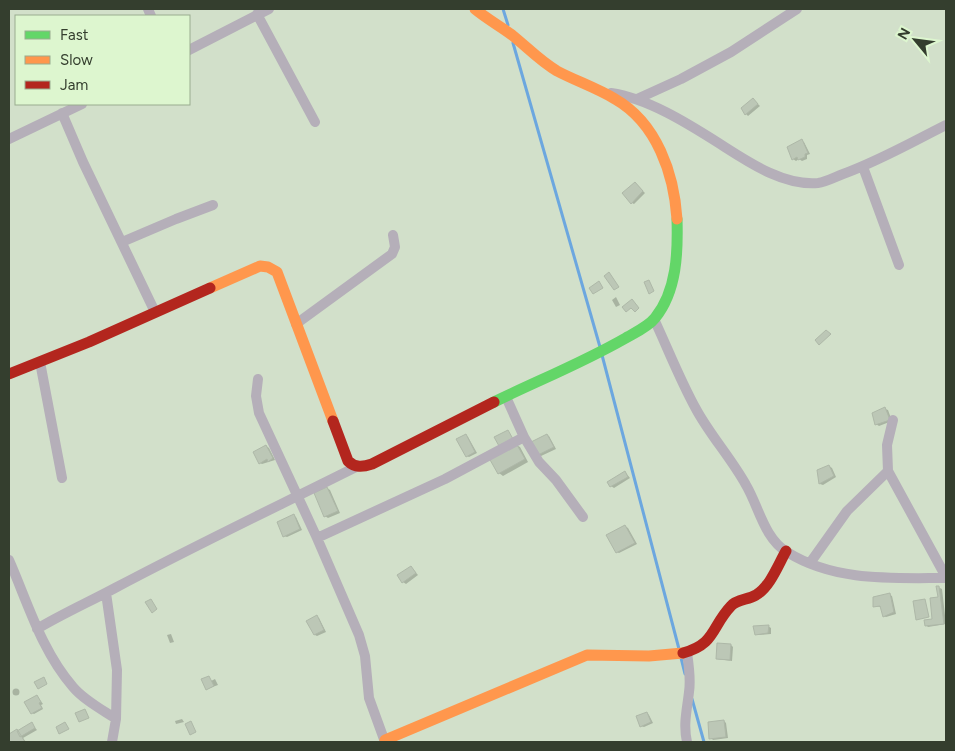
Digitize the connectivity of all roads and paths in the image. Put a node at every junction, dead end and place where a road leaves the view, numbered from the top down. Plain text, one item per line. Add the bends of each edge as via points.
1 (269, 9) edge
2 (475, 9) edge
3 (797, 9) edge
4 (257, 14) junction
5 (190, 49) edge
6 (598, 91) junction
7 (636, 99) junction
8 (80, 105) edge
9 (62, 113) junction
10 (315, 122) dead end
11 (946, 125) edge
12 (9, 139) edge
13 (863, 167) junction
14 (213, 205) dead end
15 (393, 235) dead end
16 (122, 242) junction
17 (899, 265) dead end
18 (154, 312) junction
19 (654, 319) junction
20 (296, 324) junction
21 (40, 362) junction
22 (9, 374) edge
23 (258, 379) dead end
24 (506, 397) junction
25 (892, 420) dead end
26 (524, 437) junction
27 (356, 467) junction
28 (888, 471) junction
29 (62, 478) dead end
30 (297, 496) junction
31 (583, 517) dead end
32 (317, 538) junction
33 (786, 551) junction
34 (9, 560) edge
35 (810, 563) junction
36 (946, 577) edge
37 (106, 593) junction
38 (37, 629) junction
39 (687, 653) junction
40 (116, 719) junction
41 (385, 741) edge
42 (112, 742) edge
43 (687, 742) edge

1 - 4 street
2 - 6 street via 543,62
3 - 7 street via 731,52
4 - 5 street
4 - 10 street
6 - 7 street
6 - 19 street via 626,105 647,128 659,145 673,182 677,205 675,274 670,292
7 - 13 street via 781,177 802,183 820,183
8 - 9 street
9 - 12 street
9 - 16 street
11 - 13 street
13 - 17 street
14 - 16 street
15 - 20 street via 395,247 392,254
16 - 18 street
18 - 20 street via 260,265 277,272
18 - 21 street
19 - 24 street via 593,356
19 - 33 street via 696,410 739,472 766,528
20 - 27 street via 348,461
21 - 22 street
21 - 29 street
23 - 30 street via 259,413
24 - 26 street
24 - 27 street via 372,464
25 - 28 street via 887,446
26 - 31 street via 539,462
26 - 32 street via 445,479
27 - 30 street
28 - 35 street via 839,520
28 - 36 street
30 - 32 street
30 - 37 street
32 - 41 street via 359,635 365,656 369,698
33 - 35 street
33 - 39 street via 758,594 733,604 708,641
34 - 38 street
35 - 36 street via 850,575
37 - 38 street
37 - 40 street via 117,670
38 - 40 street via 73,688
39 - 41 street via 587,655
39 - 43 street via 690,670 684,725
40 - 42 street

